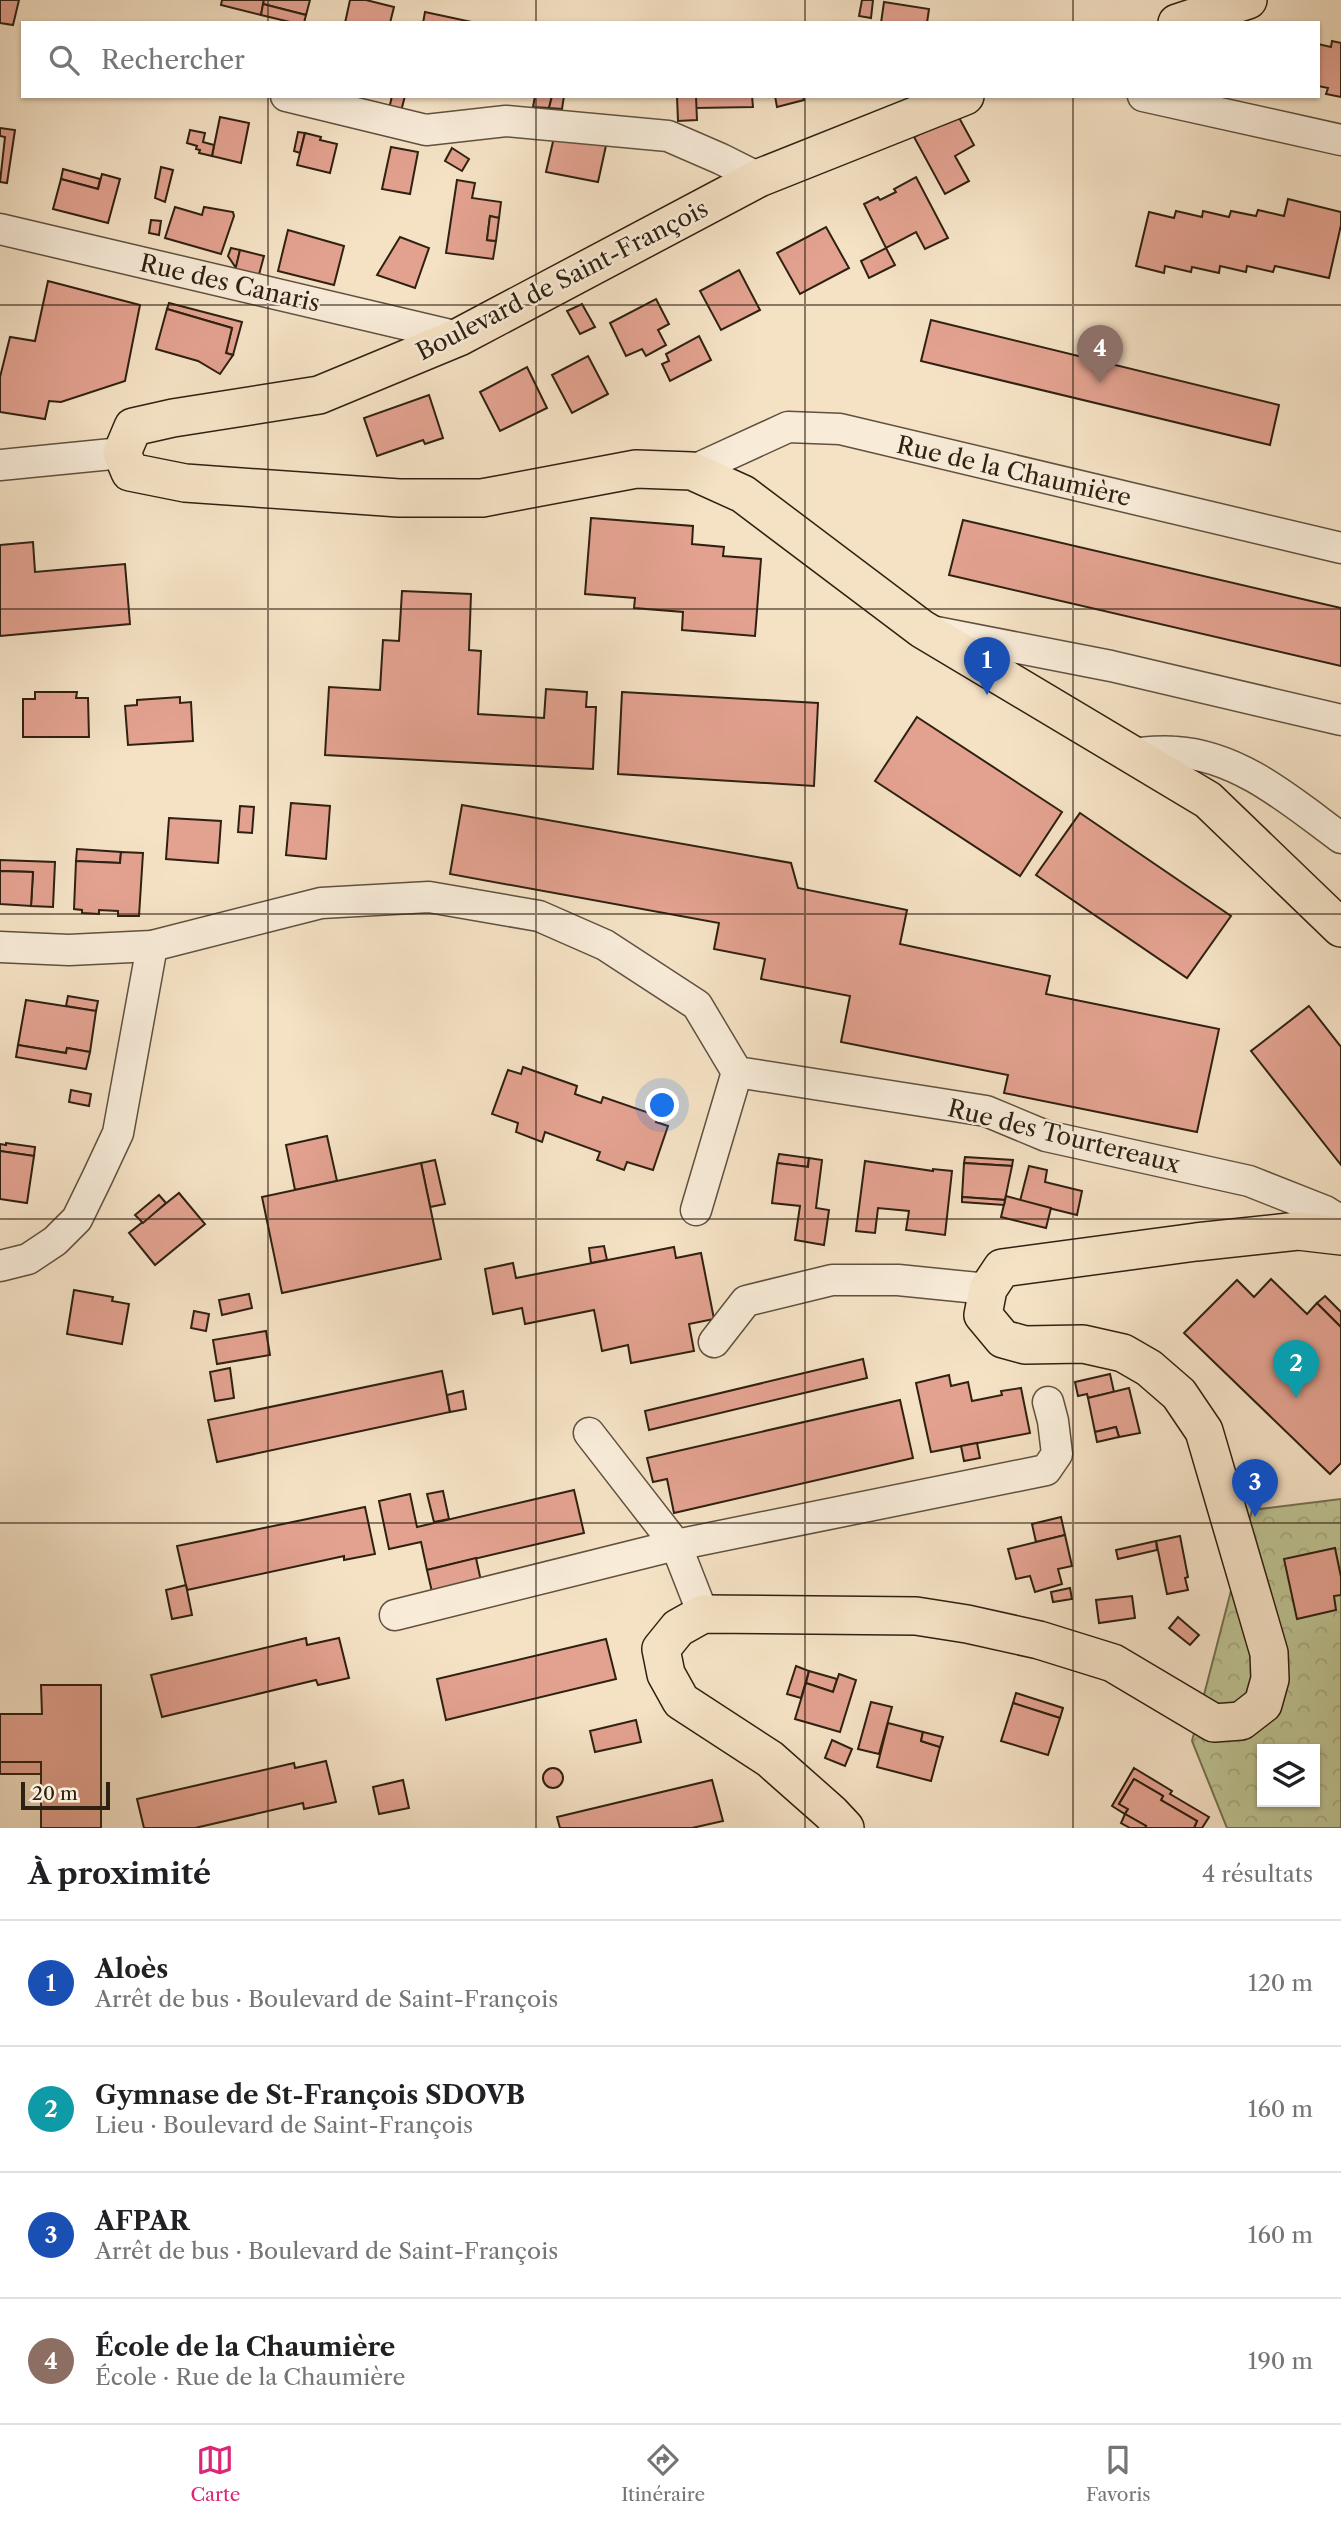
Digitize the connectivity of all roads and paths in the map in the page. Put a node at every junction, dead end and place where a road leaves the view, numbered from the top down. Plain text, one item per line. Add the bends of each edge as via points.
1 (1248, 0) edge
2 (1183, 21) edge
3 (294, 98) edge
4 (960, 98) edge
5 (1152, 98) edge
6 (1341, 141) edge
7 (759, 178) junction
8 (0, 229) edge
9 (459, 337) junction
10 (122, 453) junction
11 (0, 465) edge
12 (692, 471) junction
13 (1341, 548) edge
14 (922, 629) junction
15 (1341, 720) edge
16 (1127, 754) junction
17 (1341, 838) edge
18 (1341, 928) edge
19 (152, 946) junction
20 (0, 947) edge
21 (737, 1072) junction
22 (696, 1210) dead end
23 (1341, 1221) edge
24 (1341, 1236) edge
25 (0, 1266) edge
26 (988, 1289) junction
27 (714, 1342) dead end
28 (1048, 1402) dead end
29 (589, 1433) dead end
30 (676, 1545) junction
31 (703, 1614) junction
32 (395, 1615) dead end
33 (845, 1828) edge

1 - 2 main road
3 - 7 street via 426,130 506,121 668,136
4 - 7 main road, Boulevard de Saint-François
5 - 6 street
7 - 9 main road, Boulevard de Saint-François
8 - 9 street, Rue des Canaris
9 - 10 main road, Boulevard de Saint-François via 319,395 133,427
10 - 11 street
10 - 12 main road via 130,472 184,483 399,498 482,498 636,469
12 - 13 street, Rue de la Chaumière via 788,427 840,429
12 - 14 main road via 744,494
14 - 15 street via 1111,666
14 - 16 main road
16 - 17 street via 1177,751 1226,763 1274,788
16 - 18 main road via 1208,800
19 - 20 street
19 - 21 street via 321,903 429,897 539,916 605,945 697,1004
19 - 25 street via 118,1133 97,1178 77,1219 55,1241 28,1259
21 - 22 street
21 - 23 street, Rue des Tourtereaux via 986,1111 1046,1136 1249,1181
24 - 26 main road via 1298,1231 1002,1268
26 - 27 street via 898,1280 832,1280 746,1301
26 - 31 main road via 983,1315 1003,1339 1025,1345 1083,1344 1122,1353 1149,1368 1179,1394 1204,1431 1269,1653 1270,1679 1263,1704 1241,1721 1214,1723 1113,1663 1039,1640 916,1616
28 - 30 street via 1057,1454 1046,1470
29 - 30 street
30 - 31 street
30 - 32 street
31 - 33 main road via 678,1629 662,1649 666,1674 681,1701 770,1759

